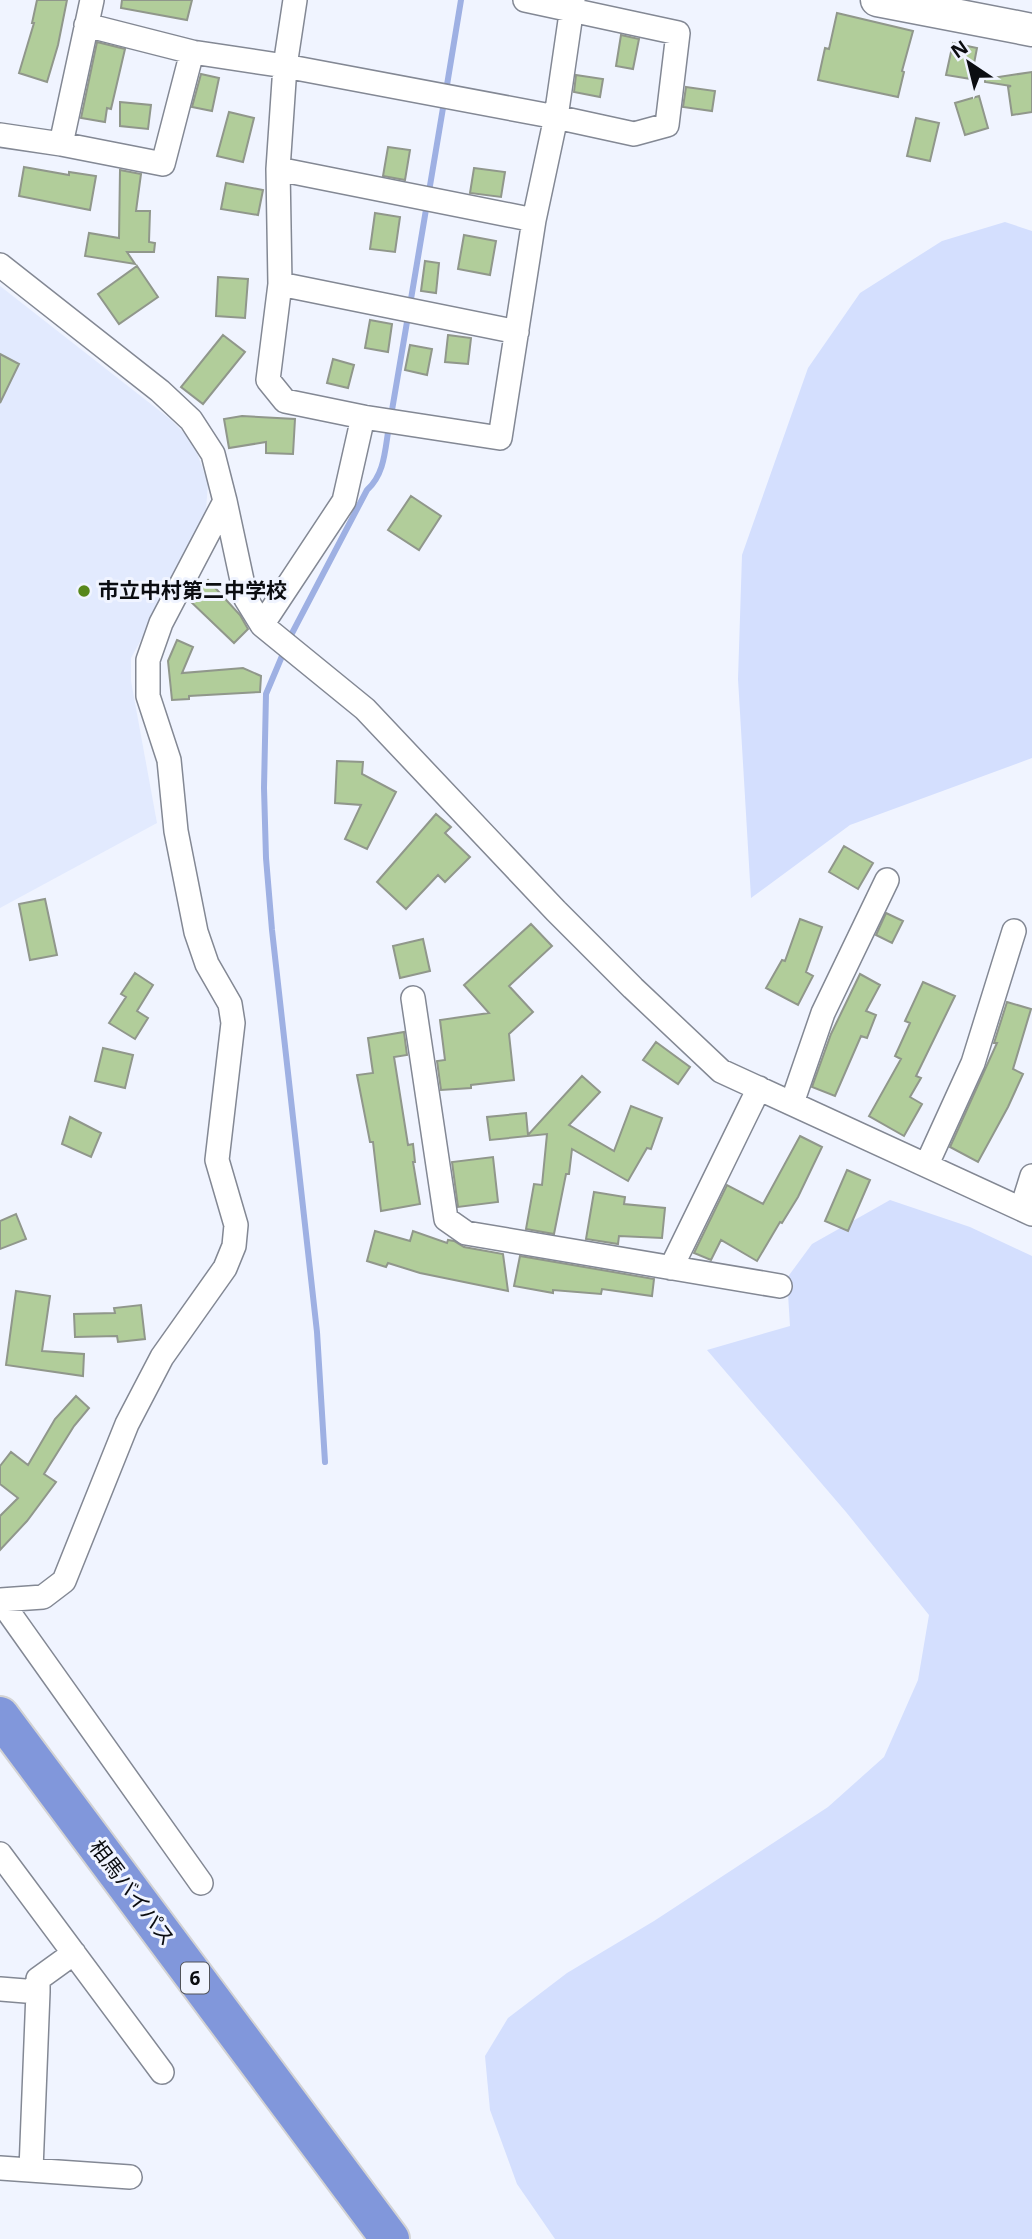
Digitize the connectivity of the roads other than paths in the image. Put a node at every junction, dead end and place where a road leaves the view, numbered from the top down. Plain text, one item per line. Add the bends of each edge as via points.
1 (92, 0) edge
2 (295, 0) edge
3 (525, 0) edge
4 (877, 0) edge
5 (571, 4) edge
6 (86, 25) junction
7 (1032, 30) edge
8 (192, 52) junction
9 (285, 66) junction
10 (556, 117) junction
11 (0, 135) edge
12 (61, 144) junction
13 (278, 169) junction
14 (534, 220) junction
15 (0, 265) edge
16 (280, 284) junction
17 (517, 332) junction
18 (363, 417) junction
19 (225, 501) junction
20 (262, 625) junction
21 (887, 880) dead end
22 (1014, 931) dead end
23 (413, 998) dead end
24 (759, 1088) junction
25 (792, 1103) junction
26 (927, 1164) junction
27 (1032, 1176) edge
28 (1027, 1211) edge
29 (671, 1268) junction
30 (780, 1286) dead end
31 (0, 1716) edge
32 (0, 1854) edge
33 (201, 1883) dead end
34 (74, 1953) junction
35 (0, 1989) edge
36 (38, 1992) junction
37 (162, 2072) dead end
38 (0, 2168) edge
39 (31, 2170) junction
40 (130, 2177) dead end
41 (390, 2239) edge

1 - 6 street
2 - 9 street
3 - 5 street
4 - 7 street
5 - 10 street
5 - 10 street via 678,33 667,125 634,134
6 - 8 street
6 - 12 street
8 - 9 street
8 - 12 street via 163,164
9 - 10 street
9 - 13 street
10 - 14 street
11 - 12 street
13 - 14 street
13 - 16 street
14 - 17 street
15 - 19 street via 191,420 213,454
16 - 17 street
16 - 18 street via 268,380 285,401
17 - 18 street via 500,438
18 - 20 street via 344,502
19 - 20 street via 246,599
19 - 33 street via 161,623 148,660 148,696 169,760 176,831 196,932 207,964 230,1004 233,1023 217,1160 236,1225 234,1246 225,1268 162,1357 127,1424 64,1581 43,1597 0,1600
20 - 24 street via 365,709 556,911 721,1071
21 - 25 street via 824,1013
22 - 26 street via 974,1063
23 - 29 street via 446,1219 466,1233
24 - 25 street
24 - 29 street
25 - 26 street
26 - 28 street
27 - 28 street
29 - 30 street
31 - 41 highway, 相馬バイパス / 6
32 - 34 street
34 - 36 street via 38,1979
34 - 37 street
35 - 36 street
36 - 39 street
38 - 39 street
39 - 40 street

